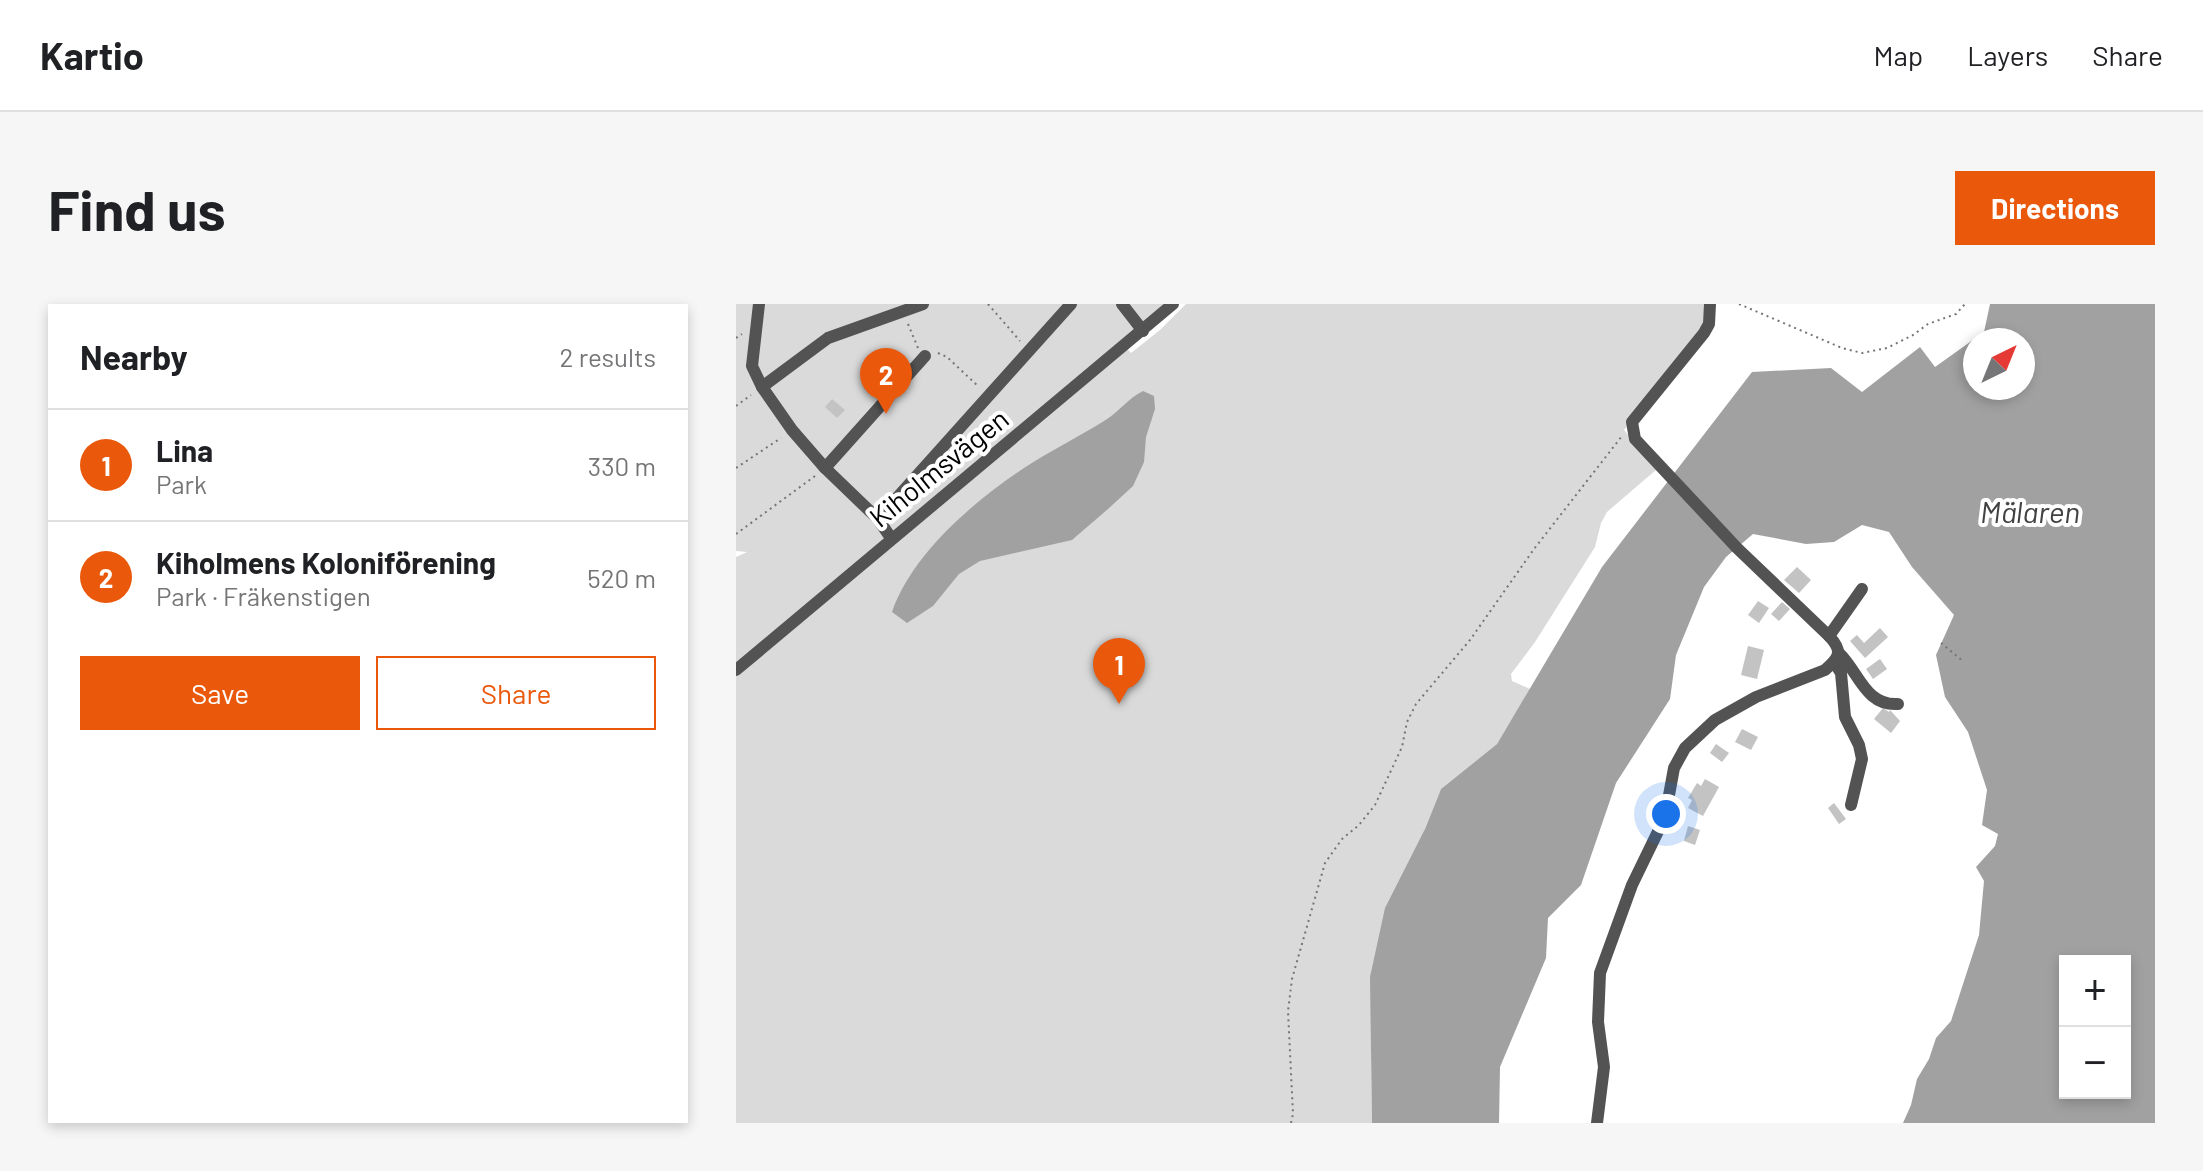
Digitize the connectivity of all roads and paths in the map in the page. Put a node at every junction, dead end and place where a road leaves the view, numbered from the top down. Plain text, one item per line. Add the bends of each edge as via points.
1 (759, 304) edge
2 (923, 304) edge
3 (988, 304) edge
4 (1071, 304) edge
5 (1122, 304) edge
6 (1173, 304) edge
7 (1710, 304) edge
8 (1739, 304) edge
9 (1965, 304) edge
10 (904, 312) junction
11 (1143, 331) junction
12 (1029, 351) junction
13 (925, 356) junction
14 (762, 387) junction
15 (989, 396) junction
16 (736, 406) edge
17 (1632, 422) junction
18 (792, 430) junction
19 (736, 468) edge
20 (825, 468) junction
21 (878, 519) junction
22 (736, 534) edge
23 (891, 538) junction
24 (1862, 589) dead end
25 (1829, 636) junction
26 (1941, 643) dead end
27 (1837, 658) junction
28 (1964, 662) dead end
29 (736, 670) edge
30 (1898, 704) dead end
31 (1851, 805) dead end
32 (1291, 1123) edge
33 (1597, 1123) edge

1 - 14 street via 752,366
2 - 10 street
3 - 12 path
4 - 12 street
5 - 11 street
6 - 11 street, Kiholmsvägen
7 - 17 street via 1704,333
8 - 9 path via 1862,353 1887,348 1956,314
10 - 13 path
10 - 14 street via 828,338
11 - 23 street, Kiholmsvägen
12 - 15 street
13 - 15 path via 940,353
13 - 20 street
14 - 16 path
14 - 18 street
15 - 21 street
17 - 25 street via 1635,439 1670,479
17 - 32 path via 1416,704 1375,805 1325,863 1292,979
18 - 19 path
18 - 20 street
20 - 21 street
20 - 22 path
21 - 23 street
23 - 29 street, Kiholmsvägen
24 - 25 street
25 - 27 street via 1837,645
26 - 28 path
27 - 30 street via 1851,664 1866,691 1886,705
27 - 31 street via 1845,717 1862,759
27 - 33 street via 1825,670 1715,720 1685,748 1674,768 1665,817 1638,871 1600,973 1598,1022 1604,1067

